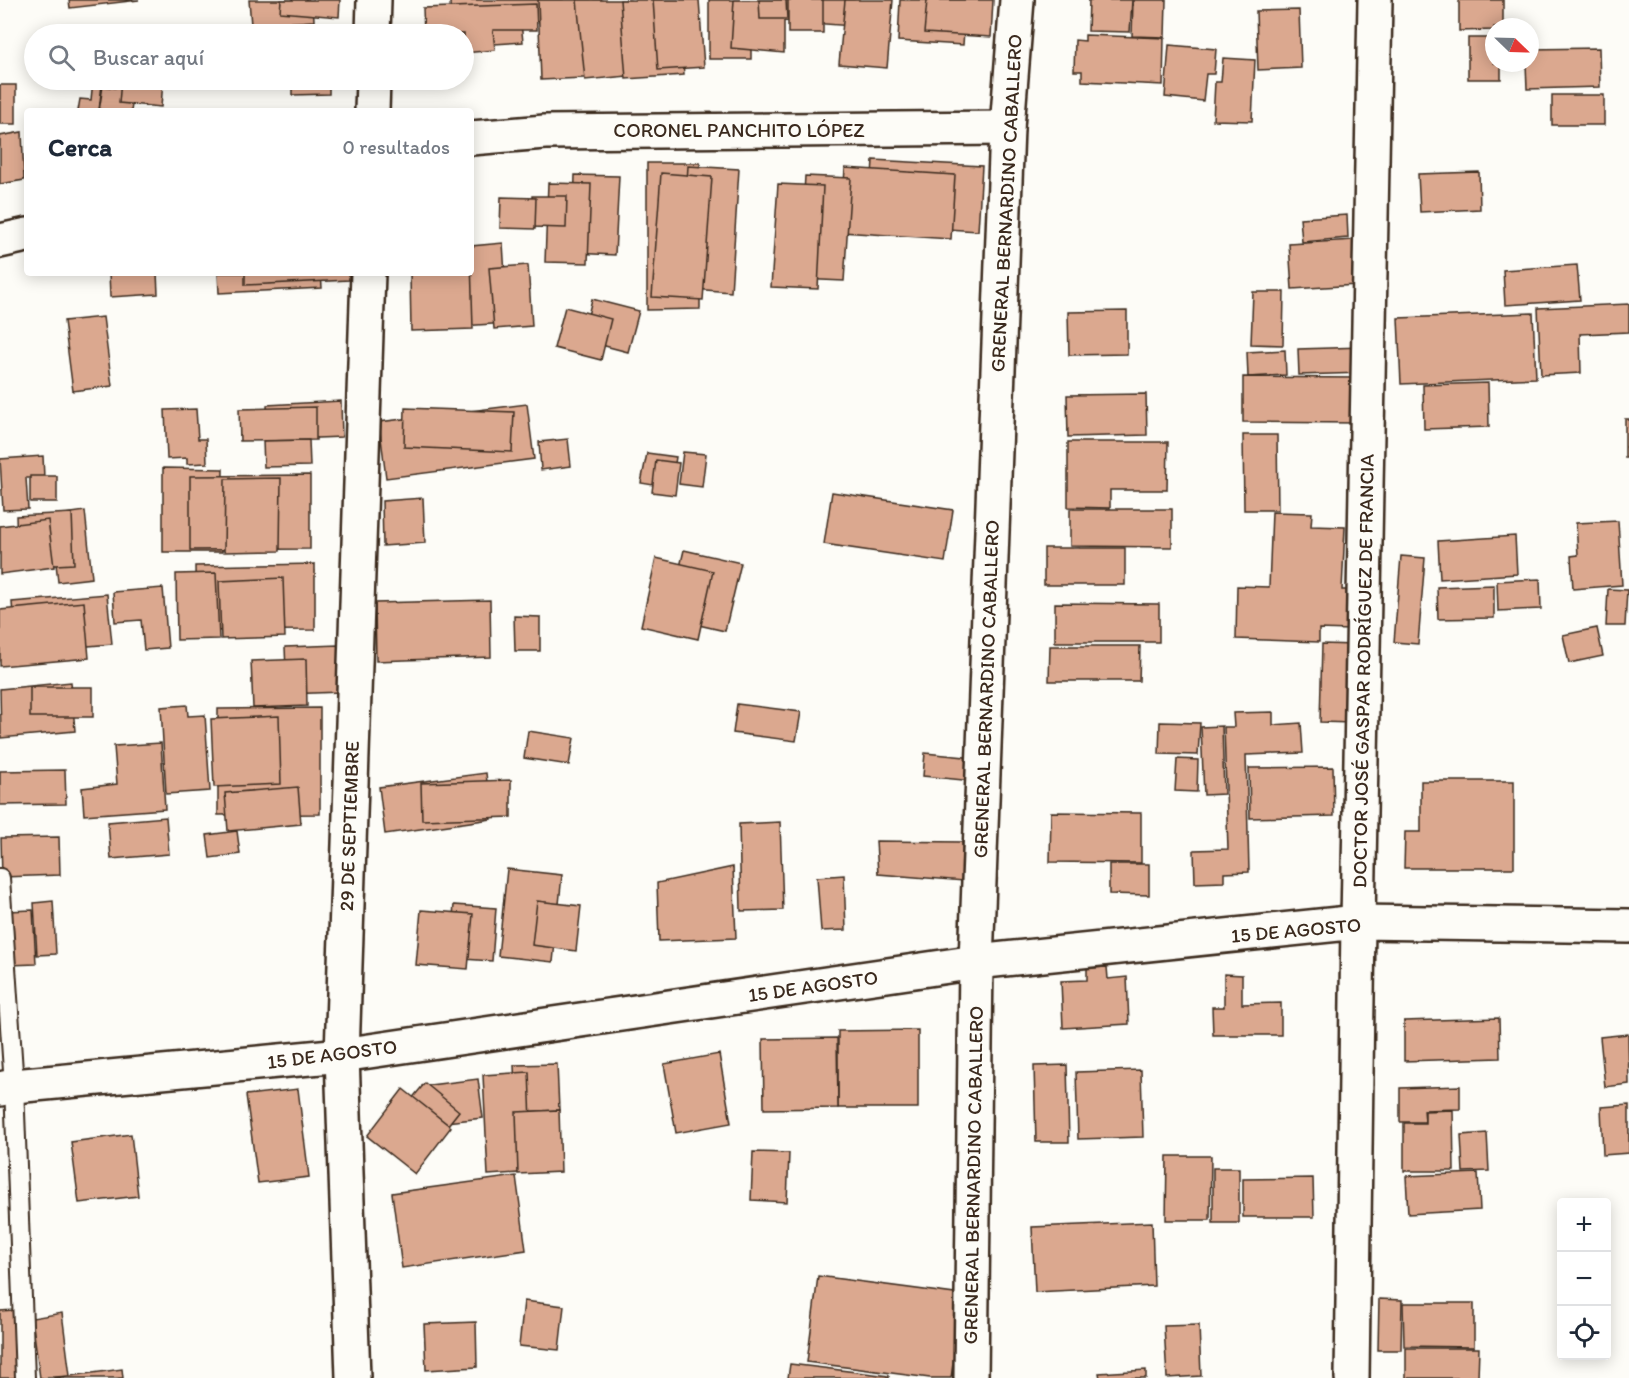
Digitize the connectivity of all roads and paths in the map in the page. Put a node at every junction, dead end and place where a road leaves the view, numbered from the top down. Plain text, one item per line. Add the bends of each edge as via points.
1 (374, 0) edge
2 (1017, 0) edge
3 (1375, 0) edge
4 (373, 24) edge
5 (373, 90) edge
6 (372, 108) edge
7 (1007, 128) junction
8 (474, 138) edge
9 (24, 236) edge
10 (0, 241) edge
11 (368, 276) edge
12 (0, 878) edge
13 (1358, 922) junction
14 (1629, 926) edge
15 (976, 962) junction
16 (342, 1055) junction
17 (7, 1087) edge
18 (25, 1378) edge
19 (354, 1378) edge
20 (971, 1378) edge
21 (1352, 1378) edge

1 - 4 street
2 - 7 street, GRENERAL BERNARDINO CABALLERO
3 - 13 street, DOCTOR JOSÉ GASPAR RODRÍGUEZ DE FRANCIA
5 - 6 street
7 - 8 street, CORONEL PANCHITO LÓPEZ via 545,132
7 - 15 street, GRENERAL BERNARDINO CABALLERO
9 - 10 street
11 - 16 street, 29 DE SEPTIEMBRE
12 - 17 lane
13 - 14 street, 15 DE AGOSTO
13 - 15 street, 15 DE AGOSTO
13 - 21 street, DOCTOR JOSÉ GASPAR RODRÍGUEZ DE FRANCIA
15 - 16 street, 15 DE AGOSTO
15 - 20 street, GRENERAL BERNARDINO CABALLERO
16 - 17 street, 15 DE AGOSTO
16 - 19 street, 29 DE SEPTIEMBRE
17 - 18 lane

